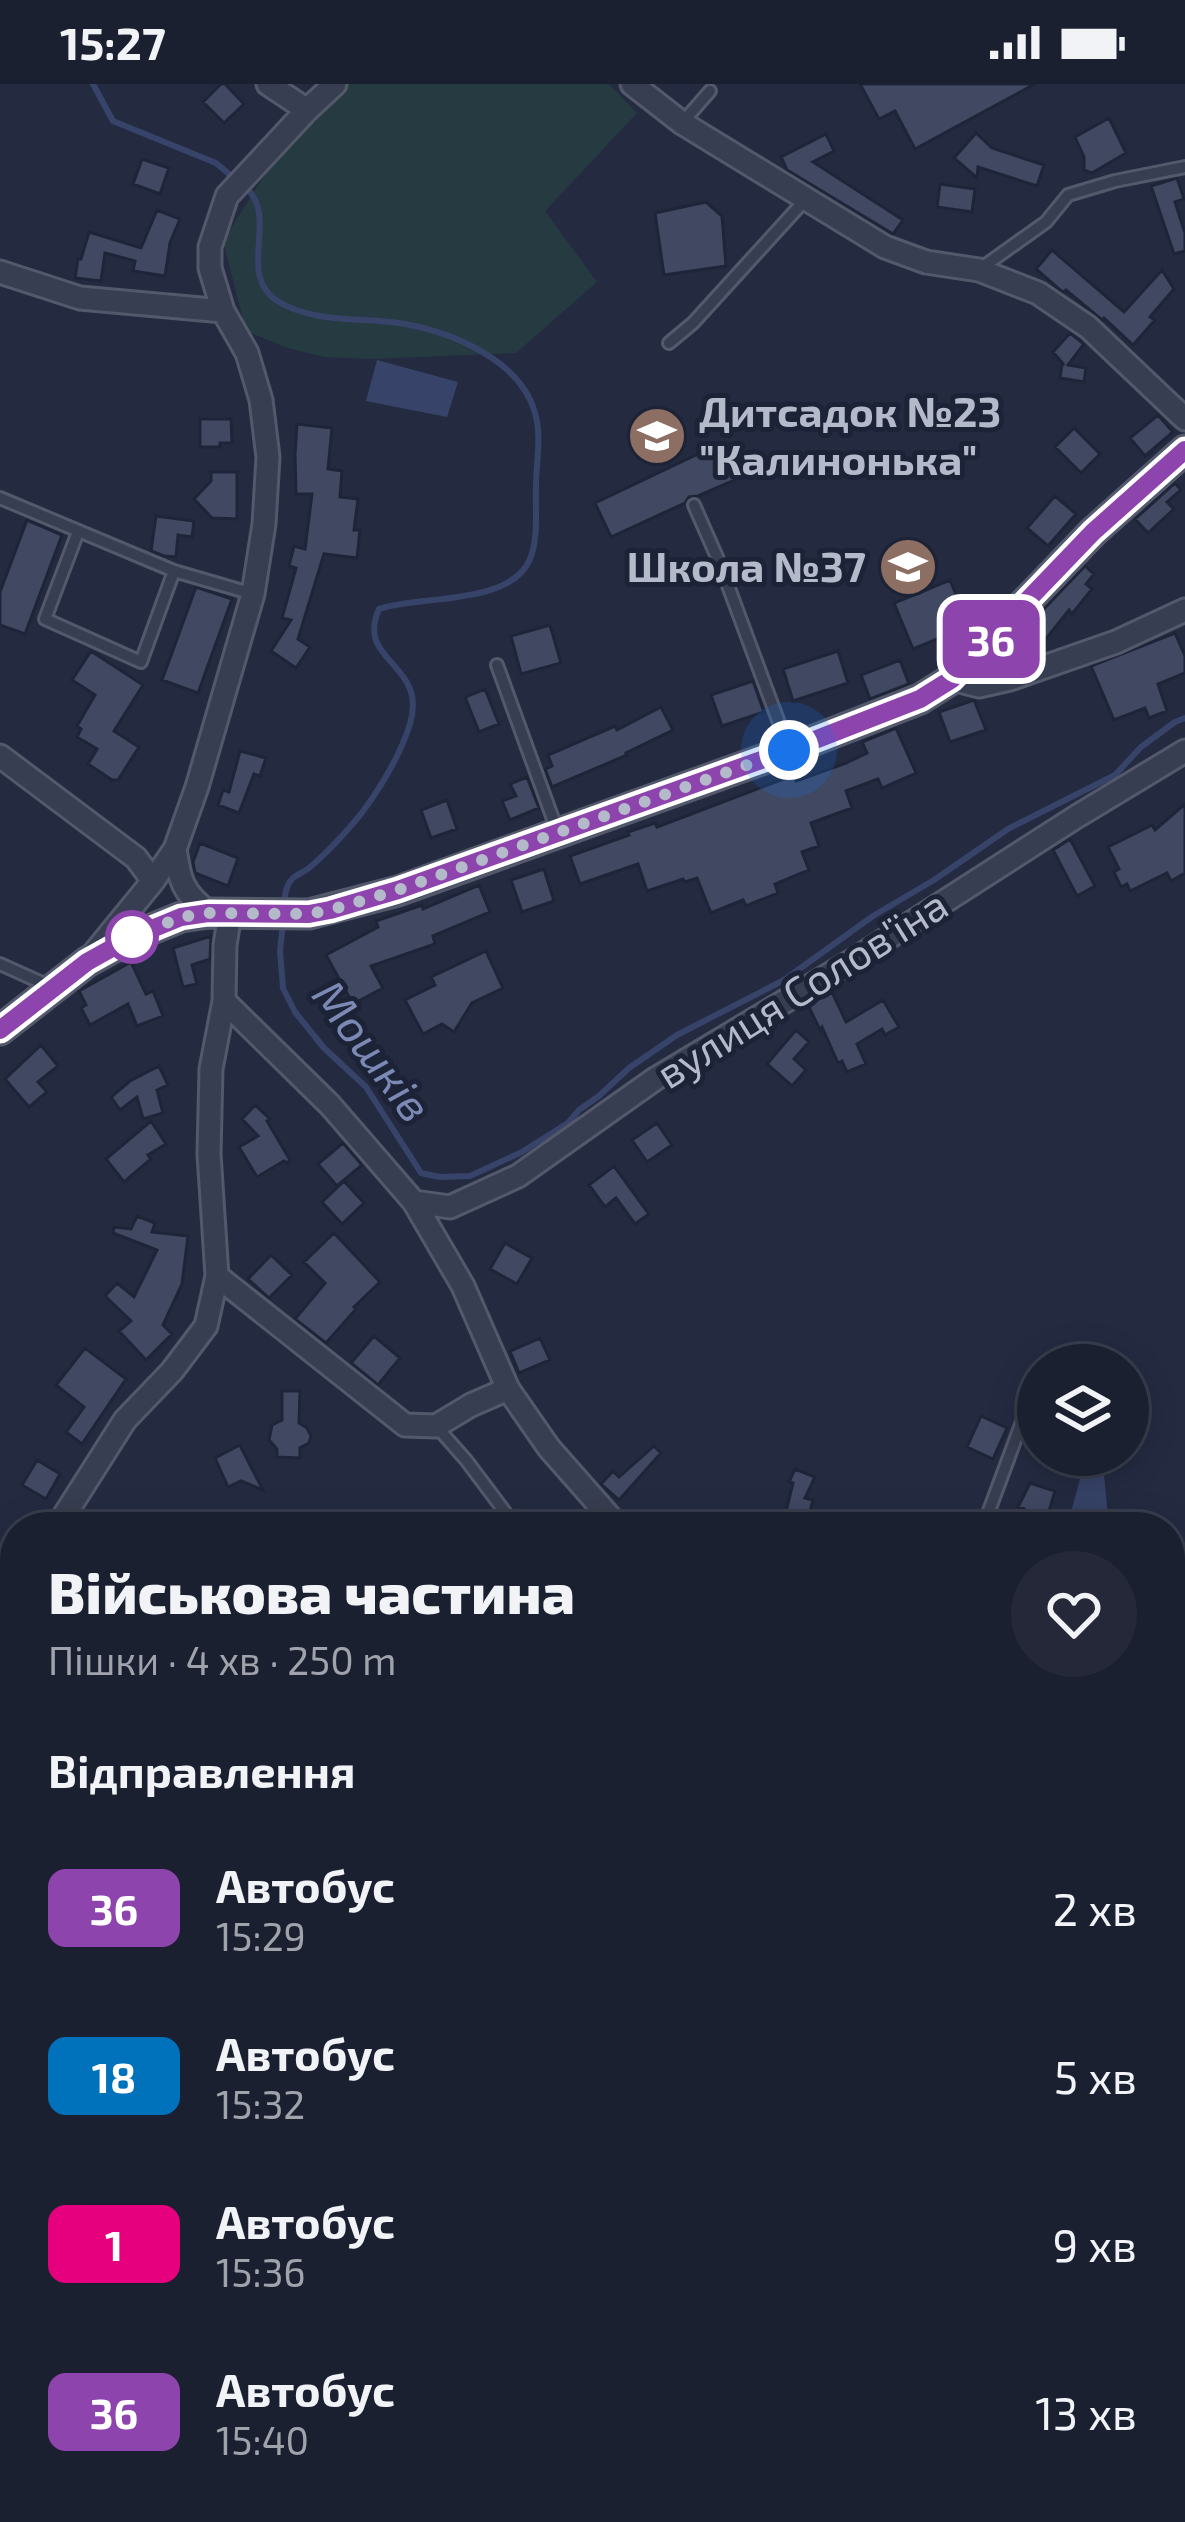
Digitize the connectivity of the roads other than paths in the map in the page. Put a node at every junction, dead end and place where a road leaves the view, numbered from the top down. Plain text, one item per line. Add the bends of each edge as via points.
1 (268, 84) edge
2 (335, 84) edge
3 (632, 84) edge
4 (712, 86) edge
5 (307, 110) junction
6 (682, 123) junction
7 (1185, 167) edge
8 (806, 199) junction
9 (979, 270) junction
10 (0, 272) edge
11 (223, 311) junction
12 (668, 343) dead end
13 (1185, 418) edge
14 (1181, 461) edge
15 (0, 498) edge
16 (694, 506) dead end
17 (78, 532) junction
18 (174, 572) junction
19 (254, 594) junction
20 (1185, 610) edge
21 (497, 665) dead end
22 (952, 679) junction
23 (789, 750) junction
24 (1185, 751) edge
25 (0, 756) edge
26 (558, 833) junction
27 (175, 849) junction
28 (153, 881) junction
29 (219, 914) junction
30 (87, 962) junction
31 (0, 964) edge
32 (52, 987) junction
33 (224, 1001) junction
34 (0, 1030) edge
35 (414, 1202) junction
36 (217, 1276) junction
37 (508, 1389) junction
38 (436, 1426) junction
39 (1017, 1435) edge
40 (67, 1512) edge
41 (506, 1512) edge
42 (606, 1512) edge
43 (989, 1512) edge

1 - 5 street
2 - 5 street
3 - 6 street
4 - 6 lane
5 - 11 street via 227,196 210,247
6 - 8 street
7 - 9 lane via 1068,196
8 - 9 street via 885,247
8 - 12 lane
9 - 13 street via 1038,293 1088,327
10 - 11 street via 80,298
11 - 19 street via 247,352 268,457
14 - 22 main road via 1093,532
15 - 17 lane
16 - 23 lane
17 - 18 lane
17 - 18 lane via 45,619 141,662
18 - 19 lane
19 - 27 street
20 - 22 street via 1010,679 979,686
21 - 26 lane
22 - 23 main road
23 - 26 main road
24 - 35 street, вулиця Солов'їна via 655,1078 518,1177 450,1207
25 - 28 street via 136,858
26 - 29 main road via 330,910
27 - 28 street
27 - 29 street via 191,900
28 - 30 street
29 - 30 main road via 181,917
29 - 33 street
30 - 32 main road
31 - 32 lane
32 - 34 main road
33 - 35 street
33 - 36 street via 209,1154
35 - 37 street via 464,1286
36 - 38 street via 405,1426
36 - 40 street via 206,1326 125,1420
37 - 38 street
37 - 42 street
38 - 41 lane
39 - 43 lane

